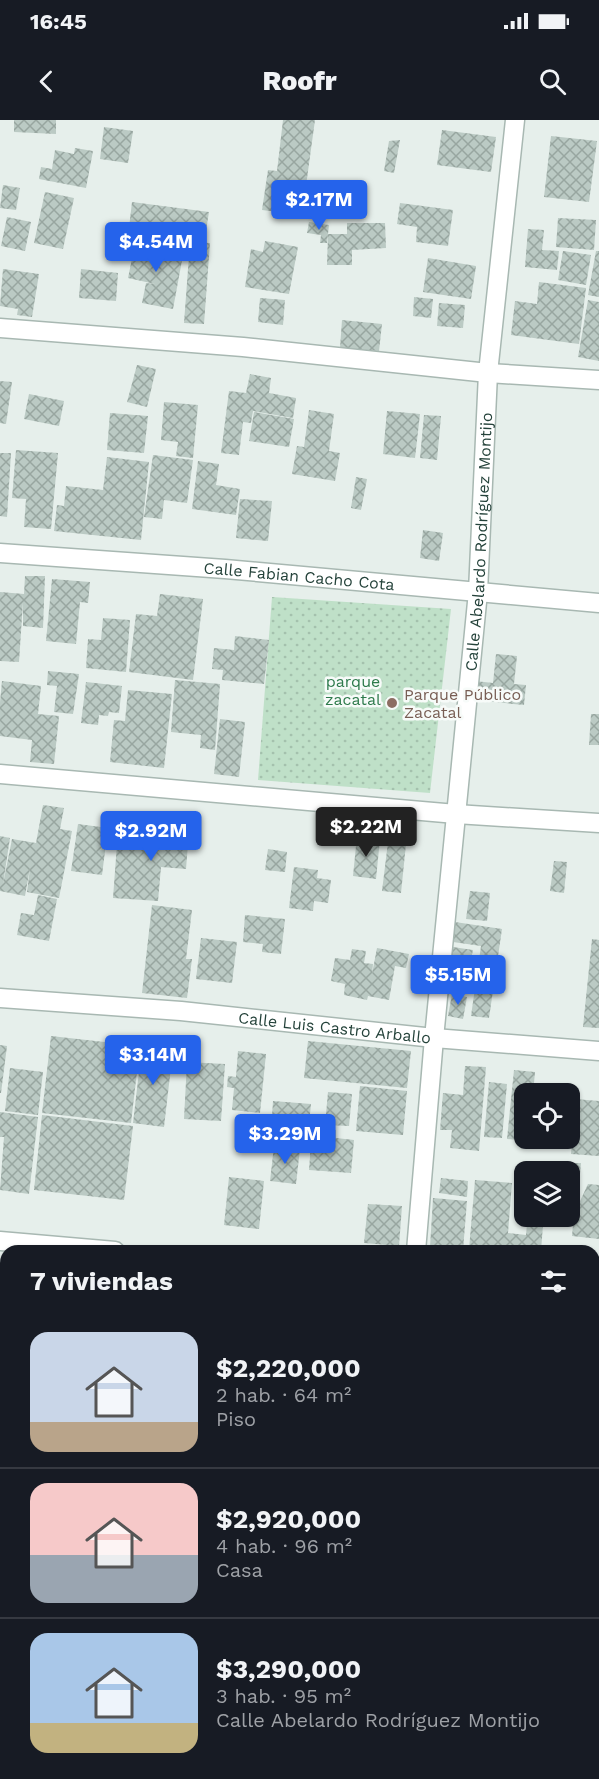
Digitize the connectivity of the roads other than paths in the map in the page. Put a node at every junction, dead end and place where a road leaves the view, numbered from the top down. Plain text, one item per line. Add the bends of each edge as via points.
1 (515, 120) edge
2 (0, 328) edge
3 (488, 373) junction
4 (599, 380) edge
5 (0, 553) edge
6 (478, 592) junction
7 (599, 603) edge
8 (0, 774) edge
9 (456, 814) junction
10 (599, 823) edge
11 (0, 998) edge
12 (434, 1038) junction
13 (599, 1051) edge
14 (0, 1241) edge
15 (46, 1245) edge
16 (417, 1245) edge

1 - 3 street, Calle Abelardo Rodríguez Montijo
2 - 3 street via 243,347
3 - 4 street
3 - 6 street, Calle Abelardo Rodríguez Montijo
5 - 6 street, Calle Fabian Cacho Cota via 225,568
6 - 7 street, Calle Fabian Cacho Cota
6 - 9 street, Calle Abelardo Rodríguez Montijo
8 - 9 street
9 - 10 street
9 - 12 street, Calle Abelardo Rodríguez Montijo
11 - 12 street, Calle Luis Castro Arballo via 181,1011
12 - 13 street, Calle Luis Castro Arballo
12 - 16 street, Calle Abelardo Rodríguez Montijo
14 - 15 street

